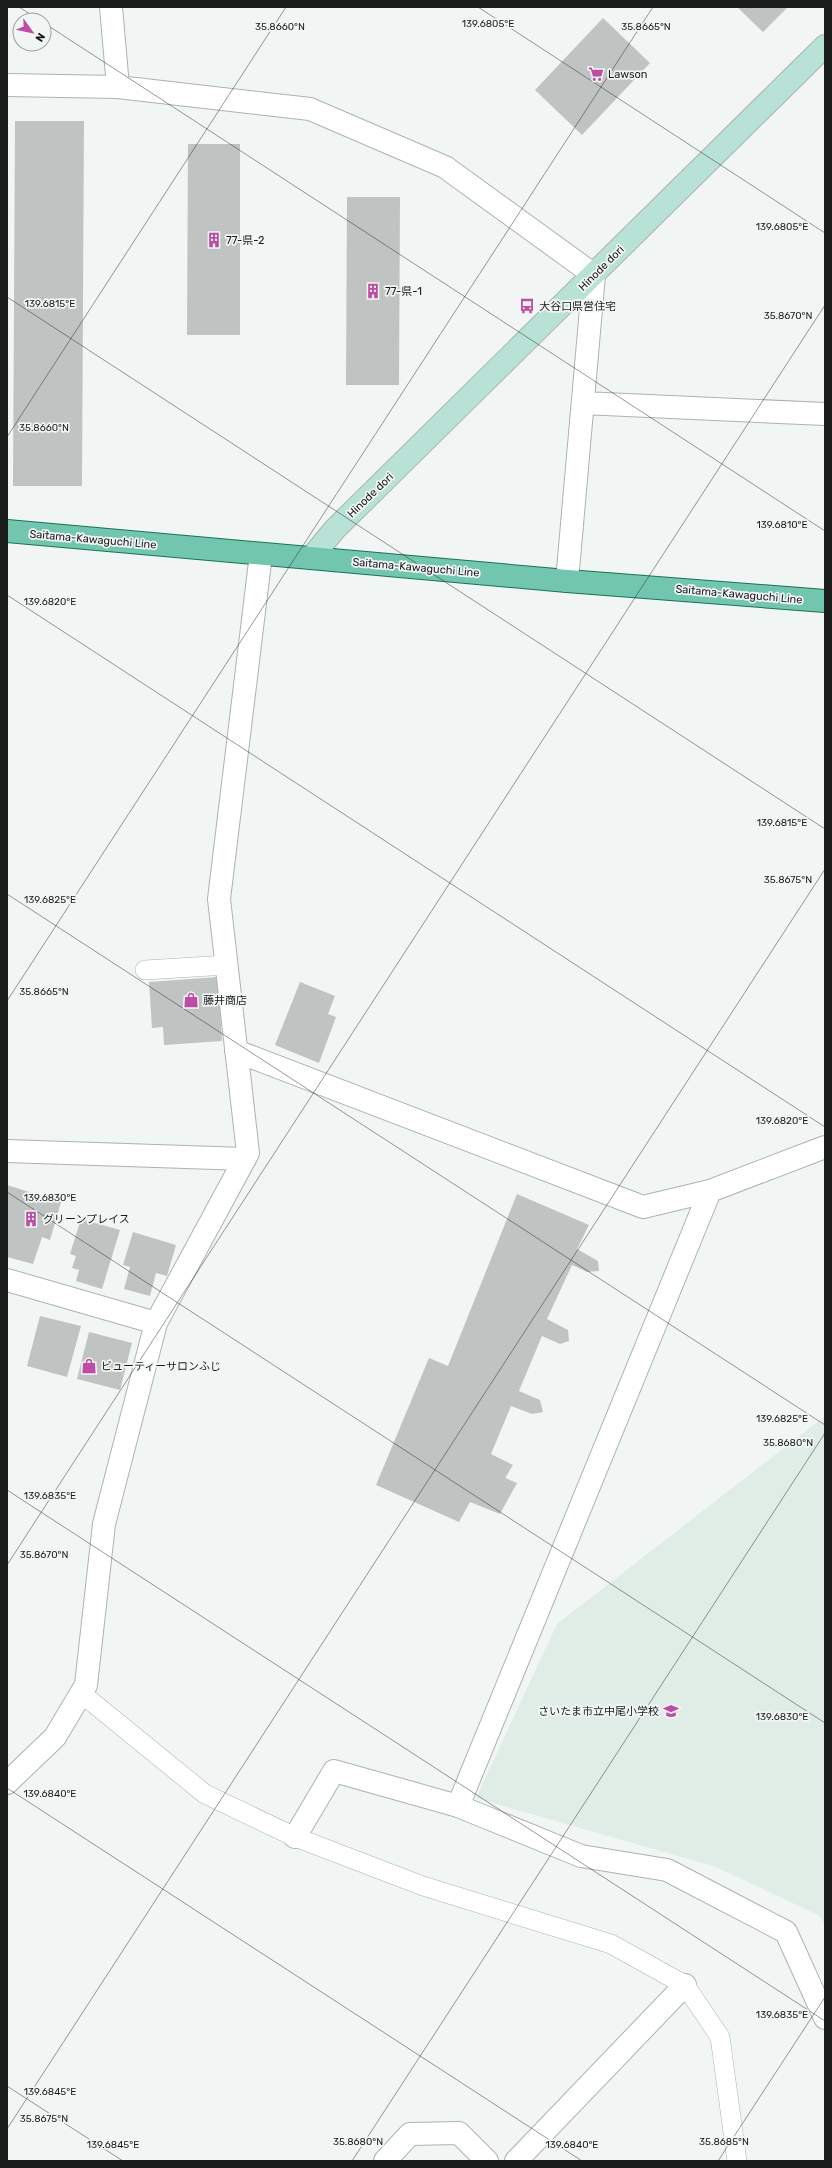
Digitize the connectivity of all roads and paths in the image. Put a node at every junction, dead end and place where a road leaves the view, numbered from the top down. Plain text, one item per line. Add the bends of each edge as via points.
1 (111, 7) edge
2 (825, 46) edge
3 (7, 85) edge
4 (118, 87) junction
5 (594, 275) junction
6 (583, 403) junction
7 (825, 414) edge
8 (7, 531) edge
9 (261, 554) junction
10 (311, 558) junction
11 (567, 581) junction
12 (825, 601) edge
13 (227, 965) junction
14 (145, 970) dead end
15 (236, 1052) junction
16 (825, 1147) edge
17 (7, 1151) edge
18 (245, 1159) junction
19 (710, 1191) junction
20 (7, 1280) edge
21 (156, 1323) junction
22 (81, 1693) junction
23 (7, 1783) edge
24 (458, 1806) junction
25 (295, 1837) junction
26 (685, 1985) junction
27 (825, 2018) edge
28 (385, 2161) edge
29 (487, 2161) edge
30 (516, 2161) edge
31 (737, 2161) edge

1 - 4 street
2 - 5 street, Hinode dori
3 - 4 street
4 - 5 street via 310,109 445,167
5 - 6 street
5 - 10 street, Hinode dori via 335,529
6 - 7 street
6 - 11 street
8 - 9 main road, Saitama-Kawaguchi Line
9 - 10 main road, Saitama-Kawaguchi Line
9 - 13 street via 219,899
10 - 11 main road, Saitama-Kawaguchi Line
11 - 12 main road, Saitama-Kawaguchi Line
13 - 14 lane
13 - 15 street
15 - 18 street via 248,1153
15 - 19 street via 643,1207
16 - 19 street
17 - 18 street
18 - 21 street
19 - 24 street
20 - 21 street
21 - 22 street via 104,1524 86,1685
22 - 23 street via 55,1737
22 - 25 lane via 206,1794
24 - 25 street via 334,1771
24 - 27 street via 581,1856 667,1870 786,1932
25 - 26 lane via 423,1886 611,1944
26 - 30 street
26 - 31 lane via 720,2037
28 - 29 street via 410,2134 459,2133

